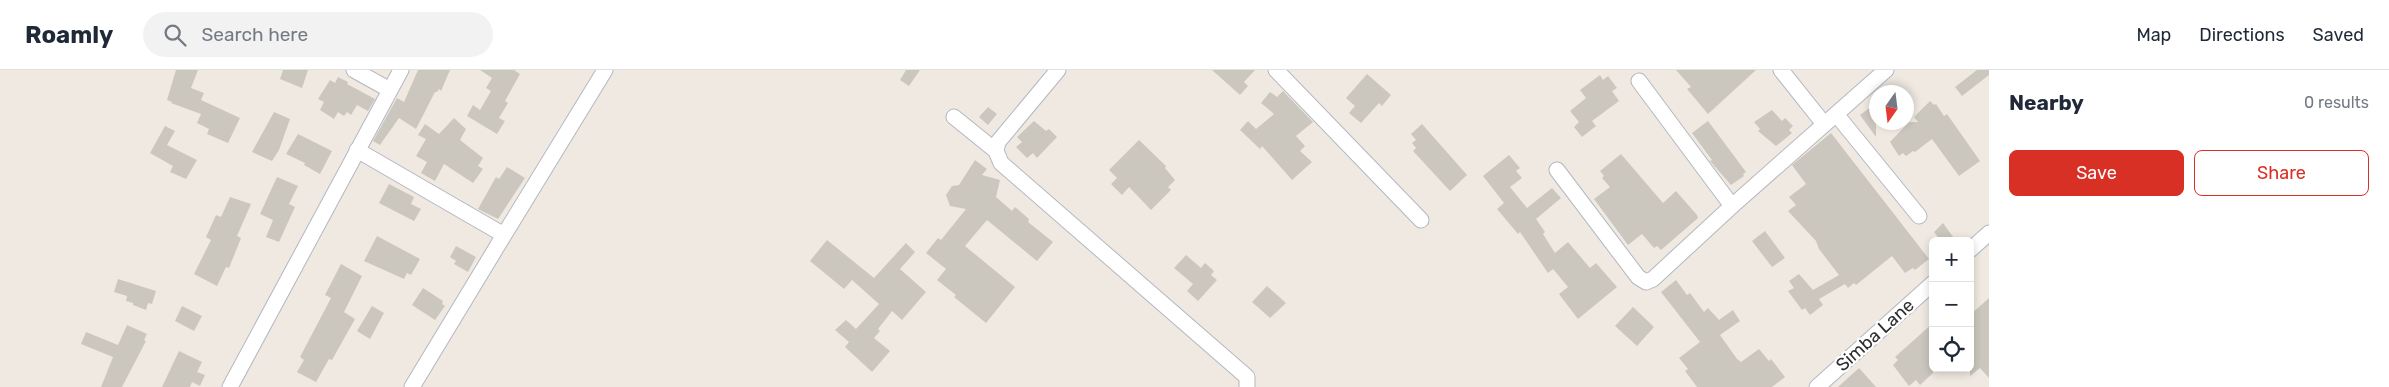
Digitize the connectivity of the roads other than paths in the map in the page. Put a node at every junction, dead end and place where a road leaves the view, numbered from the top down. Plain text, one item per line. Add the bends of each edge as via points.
1 (354, 70) edge
2 (401, 70) edge
3 (605, 70) edge
4 (1058, 70) edge
5 (1276, 70) edge
6 (1781, 70) edge
7 (1886, 70) edge
8 (1639, 81) dead end
9 (390, 90) junction
10 (1836, 114) junction
11 (954, 117) dead end
12 (1824, 124) junction
13 (357, 150) junction
14 (996, 151) junction
15 (1557, 170) dead end
16 (1732, 206) junction
17 (1919, 216) dead end
18 (1421, 220) dead end
19 (1989, 233) edge
20 (504, 235) junction
21 (1974, 246) edge
22 (1929, 287) edge
23 (230, 387) edge
24 (412, 387) edge
25 (1247, 387) edge
26 (1817, 387) edge

1 - 9 street
2 - 9 street
3 - 20 street
4 - 14 street via 998,142
5 - 18 street
6 - 12 street
7 - 10 street
8 - 16 street
9 - 13 street
10 - 12 street
10 - 17 street
11 - 14 street
12 - 16 street
13 - 20 street
13 - 23 street
14 - 25 street via 1001,163 1247,378
15 - 16 street via 1638,277 1646,282 1653,280
19 - 21 street
20 - 24 street
22 - 26 street, Simba Lane

